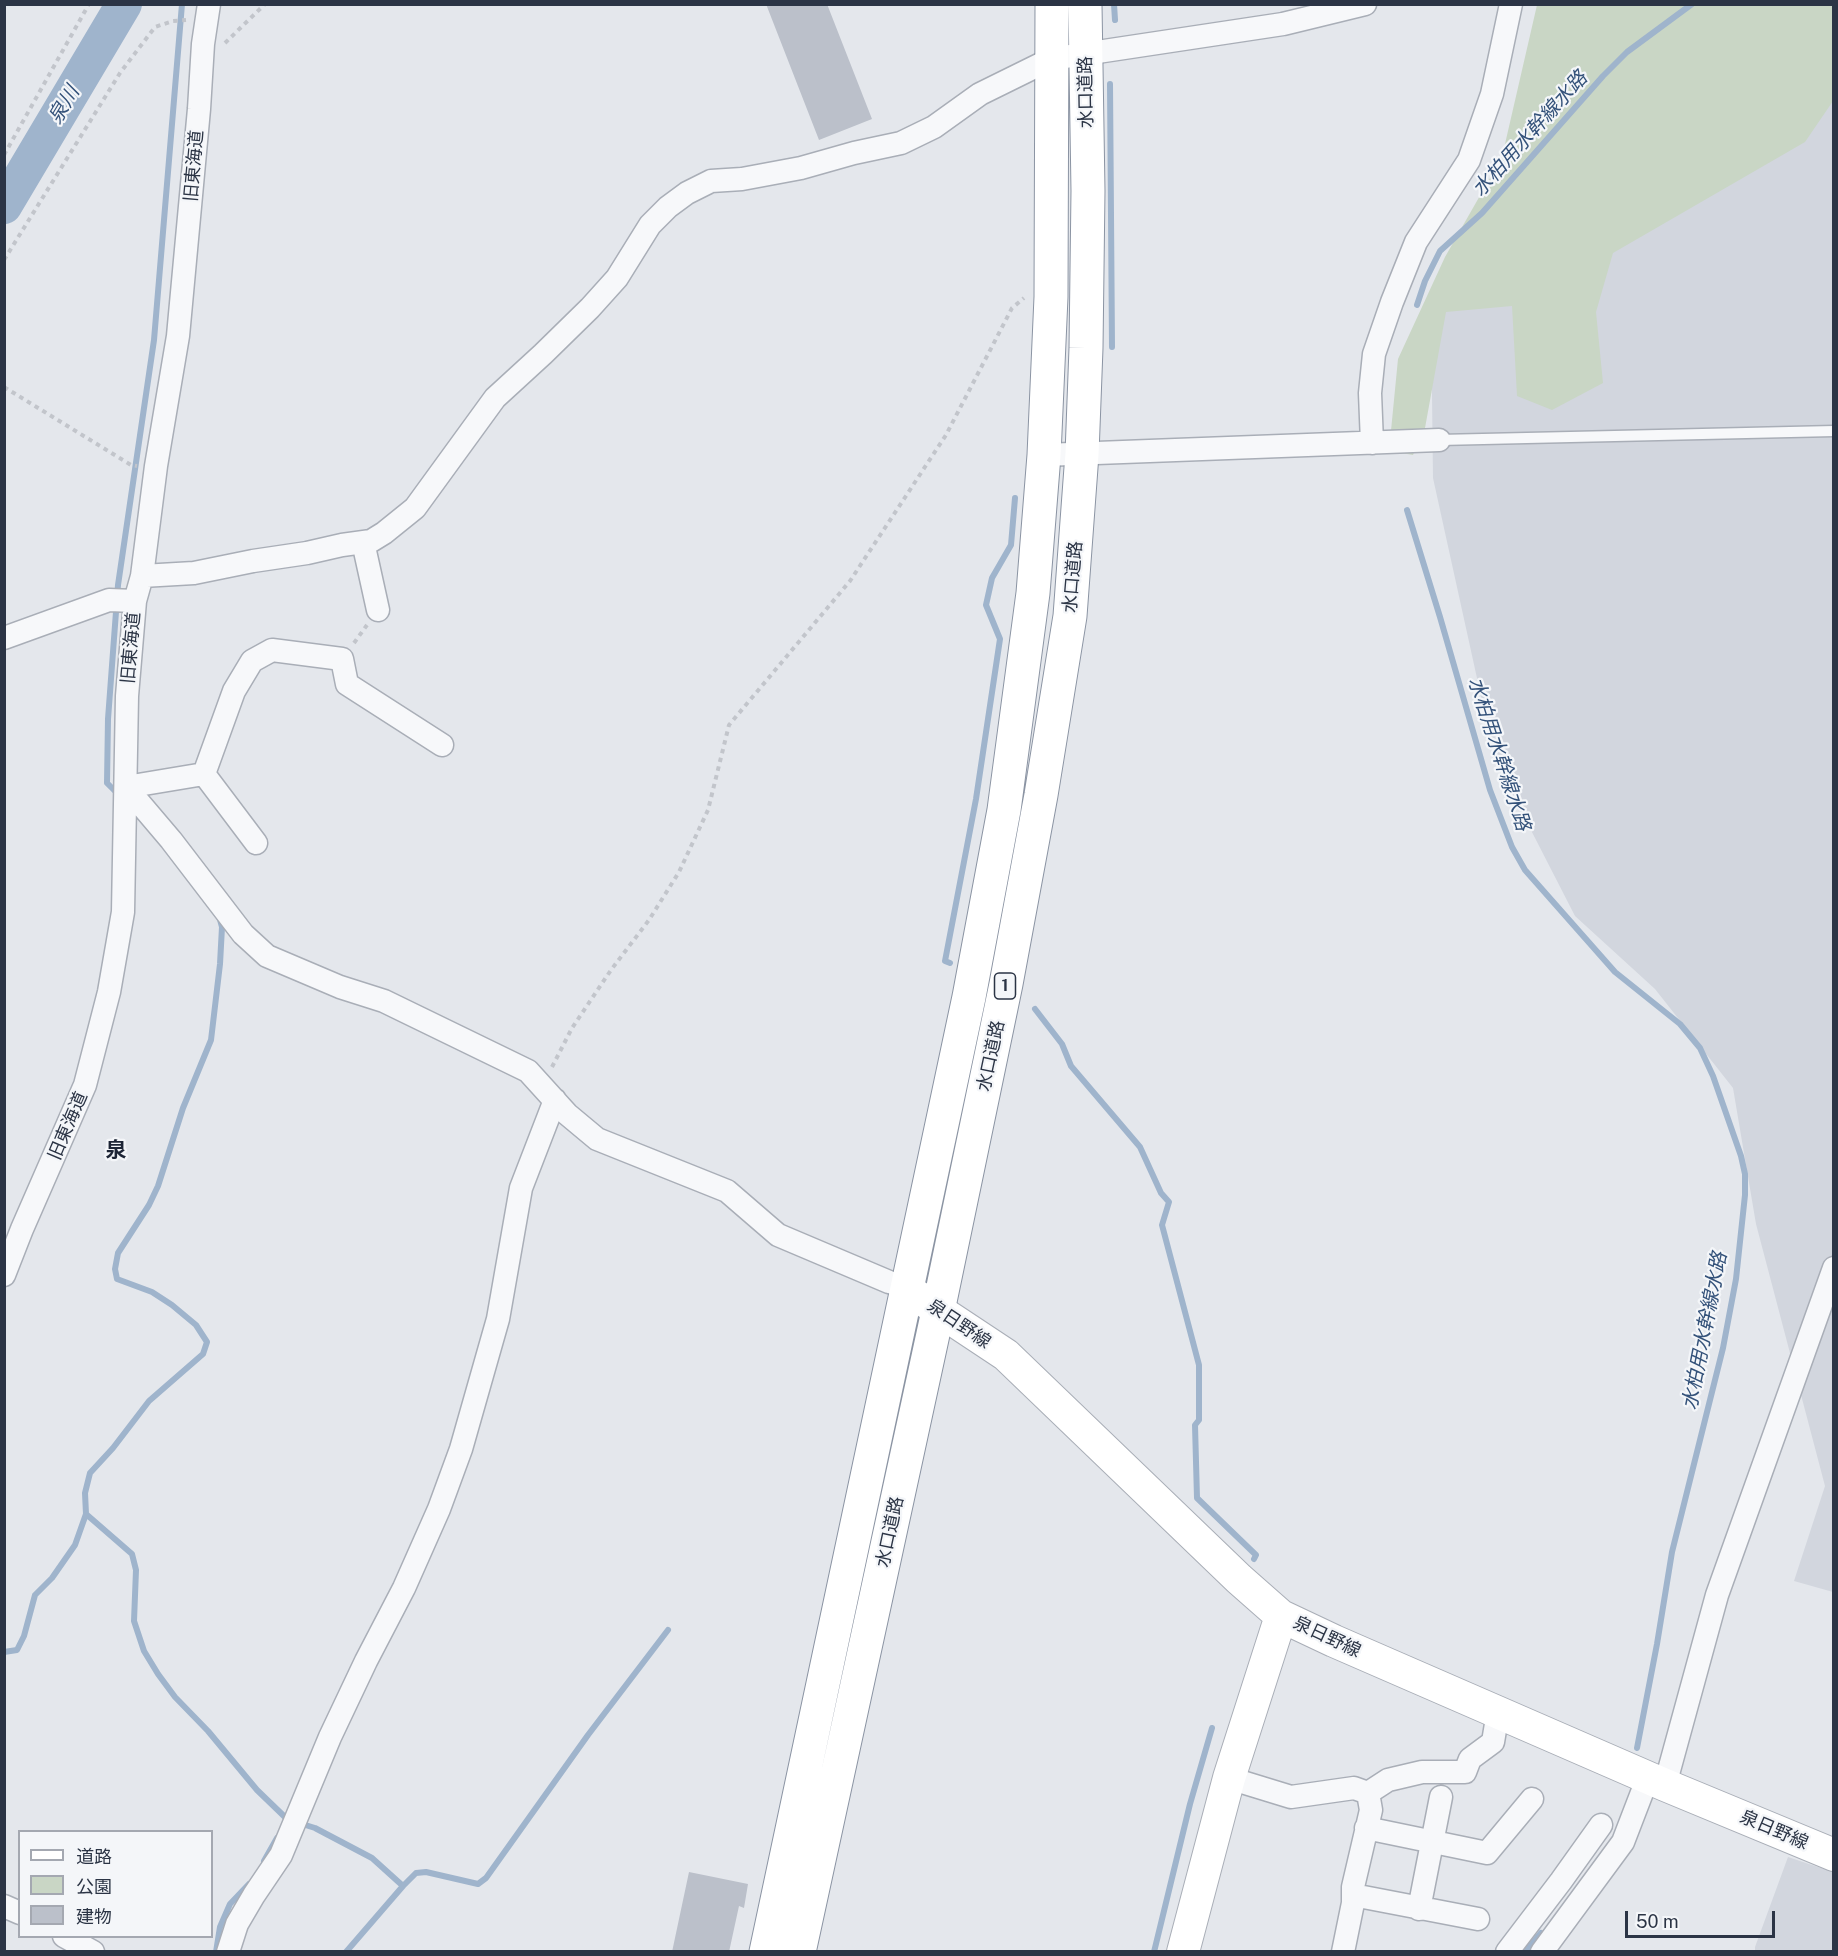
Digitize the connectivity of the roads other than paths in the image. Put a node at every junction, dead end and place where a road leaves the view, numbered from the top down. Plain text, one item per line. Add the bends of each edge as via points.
1 (208, 4) edge
2 (1052, 4) edge
3 (1085, 4) edge
4 (1365, 4) edge
5 (1511, 4) edge
6 (1086, 54) junction
7 (1051, 59) junction
8 (1833, 431) edge
9 (1439, 440) joint
10 (1372, 443) junction
11 (1082, 454) junction
12 (1044, 455) junction
13 (363, 542) junction
14 (142, 576) junction
15 (124, 601) junction
16 (378, 610) road end
17 (4, 639) edge
18 (442, 745) dead end
19 (204, 774) junction
20 (126, 787) junction
21 (256, 843) dead end
22 (552, 1096) junction
23 (1833, 1268) edge
24 (4, 1275) edge
25 (906, 1287) junction
26 (938, 1311) junction
27 (1281, 1616) junction
28 (1498, 1712) junction
29 (1229, 1778) junction
30 (1656, 1781) junction
31 (1368, 1792) junction
32 (1441, 1797) dead end
33 (1532, 1799) dead end
34 (1601, 1825) dead end
35 (1366, 1828) junction
36 (1431, 1841) junction
37 (1833, 1855) edge
38 (1353, 1896) junction
39 (4, 1905) edge
40 (1419, 1909) junction
41 (18, 1912) edge
42 (1478, 1919) dead end
43 (68, 1938) edge
44 (93, 1952) edge
45 (228, 1952) edge
46 (766, 1952) edge
47 (799, 1952) edge
48 (1183, 1952) edge
49 (1343, 1952) edge
50 (1507, 1952) edge
51 (1542, 1952) edge

1 - 14 street, 旧東海道 via 178,336
2 - 7 highway, 水口道路 / 1
3 - 6 highway, 水口道路 / 1
4 - 6 street via 1283,24
5 - 10 street via 1492,94 1469,160 1416,242 1374,354 1370,393
6 - 7 street
6 - 11 highway, 水口道路 / 1 via 1088,214
7 - 12 highway, 水口道路 / 1 via 1051,297
7 - 13 street via 980,94 934,127 901,143 801,168 711,182 687,193 650,225 617,278 590,308 495,398 415,508 384,533
8 - 9 lane
9 - 10 street
10 - 11 street
11 - 12 street
11 - 26 highway, 水口道路 / 1 via 1070,616 1041,795
12 - 25 highway, 水口道路 / 1 via 1034,593 1004,810 969,997
13 - 14 street via 194,573
13 - 16 street
14 - 15 street, 旧東海道
15 - 17 street
15 - 20 street, 旧東海道
18 - 19 street via 347,684 342,659 272,650 252,662 234,691
19 - 20 street
19 - 21 street
20 - 22 street via 243,934 267,956 394,1006 528,1071
20 - 24 street, 旧東海道 via 123,912 109,992 85,1085
22 - 25 street via 597,1139 727,1191 778,1235
22 - 45 street via 521,1188 498,1319 461,1449 439,1509 330,1737 281,1854 237,1924
23 - 30 street via 1717,1594
25 - 26 main road, 泉日野線
25 - 46 highway, 水口道路 / 1
26 - 27 main road, 泉日野線 via 1005,1355
26 - 47 highway, 水口道路 / 1
27 - 28 main road, 泉日野線
27 - 29 main road
28 - 30 main road, 泉日野線
28 - 31 street via 1493,1742 1470,1759 1465,1772 1422,1772 1388,1780
29 - 31 street via 1291,1797 1354,1788
29 - 48 main road
30 - 37 main road, 泉日野線
30 - 51 street via 1623,1842
31 - 35 street via 1371,1810
32 - 36 street
33 - 36 street via 1487,1853
34 - 50 street
35 - 36 street
35 - 38 street
36 - 40 street
38 - 40 street
38 - 49 street
39 - 41 street
40 - 42 street
43 - 44 street

